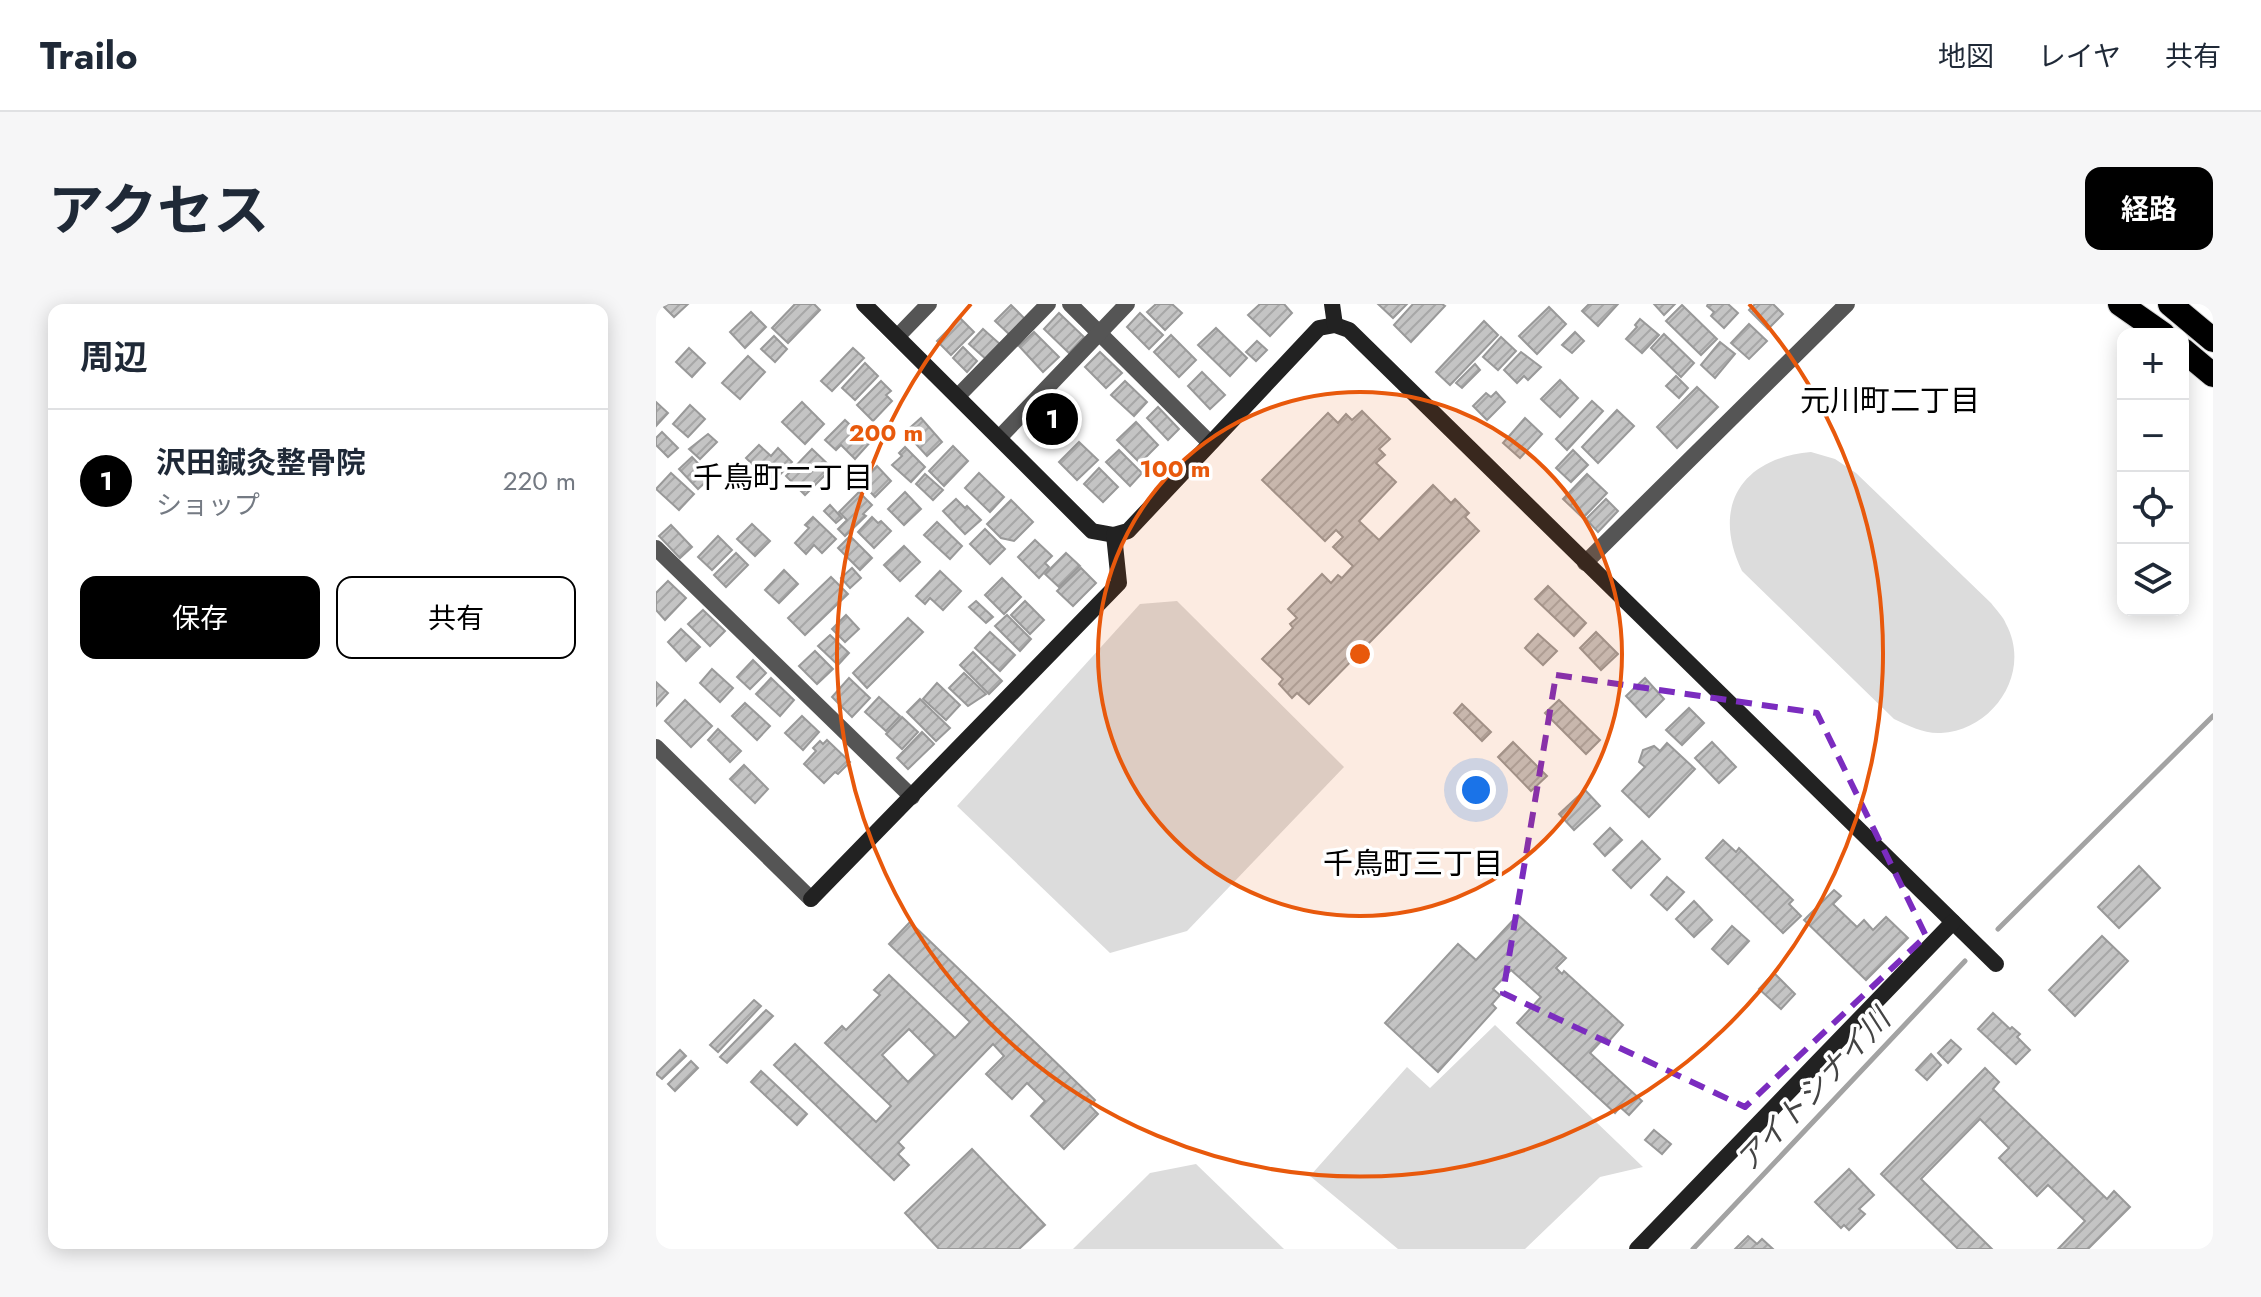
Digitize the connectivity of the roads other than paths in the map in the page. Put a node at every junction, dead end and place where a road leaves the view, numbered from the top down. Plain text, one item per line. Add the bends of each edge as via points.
1 (864, 304) edge
2 (929, 304) edge
3 (1048, 304) edge
4 (1070, 304) edge
5 (1127, 304) edge
6 (1332, 304) edge
7 (1847, 304) edge
8 (2120, 304) edge
9 (2170, 304) edge
10 (1335, 325) junction
11 (2154, 328) edge
12 (1099, 333) junction
13 (898, 336) junction
14 (2213, 340) edge
15 (2189, 355) edge
16 (2213, 375) edge
17 (958, 396) junction
18 (999, 438) junction
19 (1210, 443) junction
20 (1114, 535) junction
21 (656, 548) edge
22 (1585, 563) junction
23 (656, 747) edge
24 (912, 797) junction
25 (1953, 922) junction
26 (1996, 964) dead end
27 (1637, 1249) edge

1 - 13 street
2 - 13 street
3 - 17 street
4 - 12 street
5 - 12 street
6 - 10 street
7 - 22 street
8 - 11 highway
9 - 14 highway
10 - 19 street via 1319,328
10 - 22 street via 1349,330
12 - 18 street
12 - 19 street
13 - 17 street
15 - 16 highway
17 - 18 street
18 - 20 street via 1092,531
19 - 20 street via 1128,531
20 - 24 street via 1119,583
21 - 24 street
22 - 25 street
23 - 24 street via 811,899
25 - 26 street
25 - 27 street

